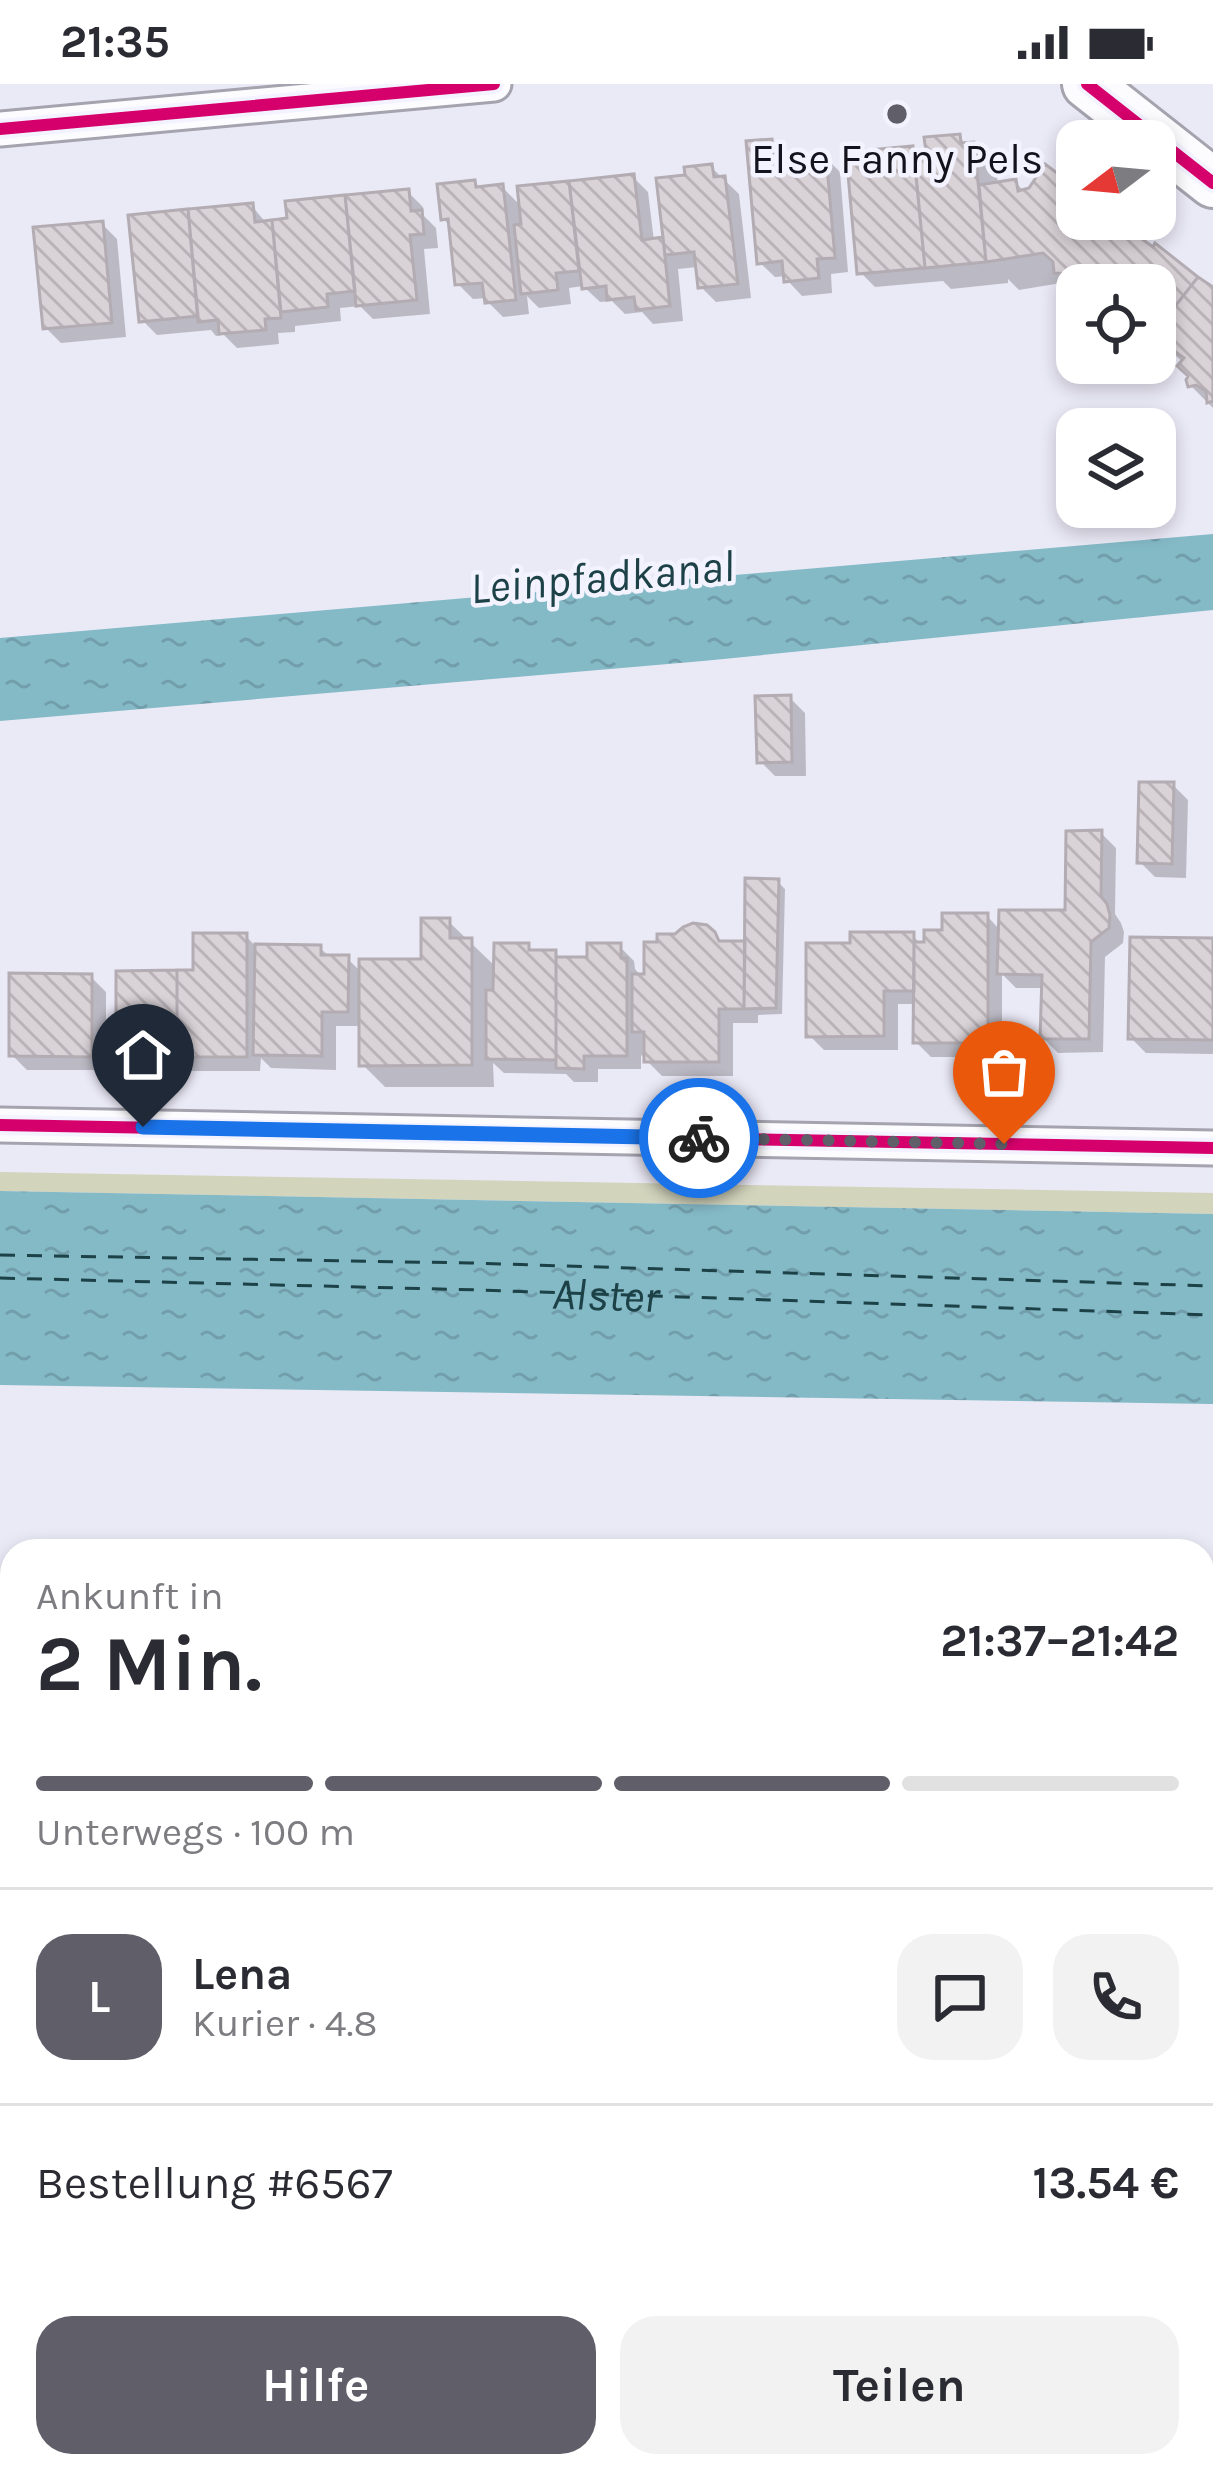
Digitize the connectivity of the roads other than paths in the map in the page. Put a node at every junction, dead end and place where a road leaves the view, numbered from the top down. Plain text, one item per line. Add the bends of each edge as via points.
1 (494, 84) edge
2 (1088, 84) edge
3 (1135, 105) edge
4 (0, 129) edge
5 (1213, 182) edge
6 (0, 1125) edge
7 (1213, 1148) edge

1 - 4 street
2 - 3 main road
3 - 5 main road
6 - 7 street

